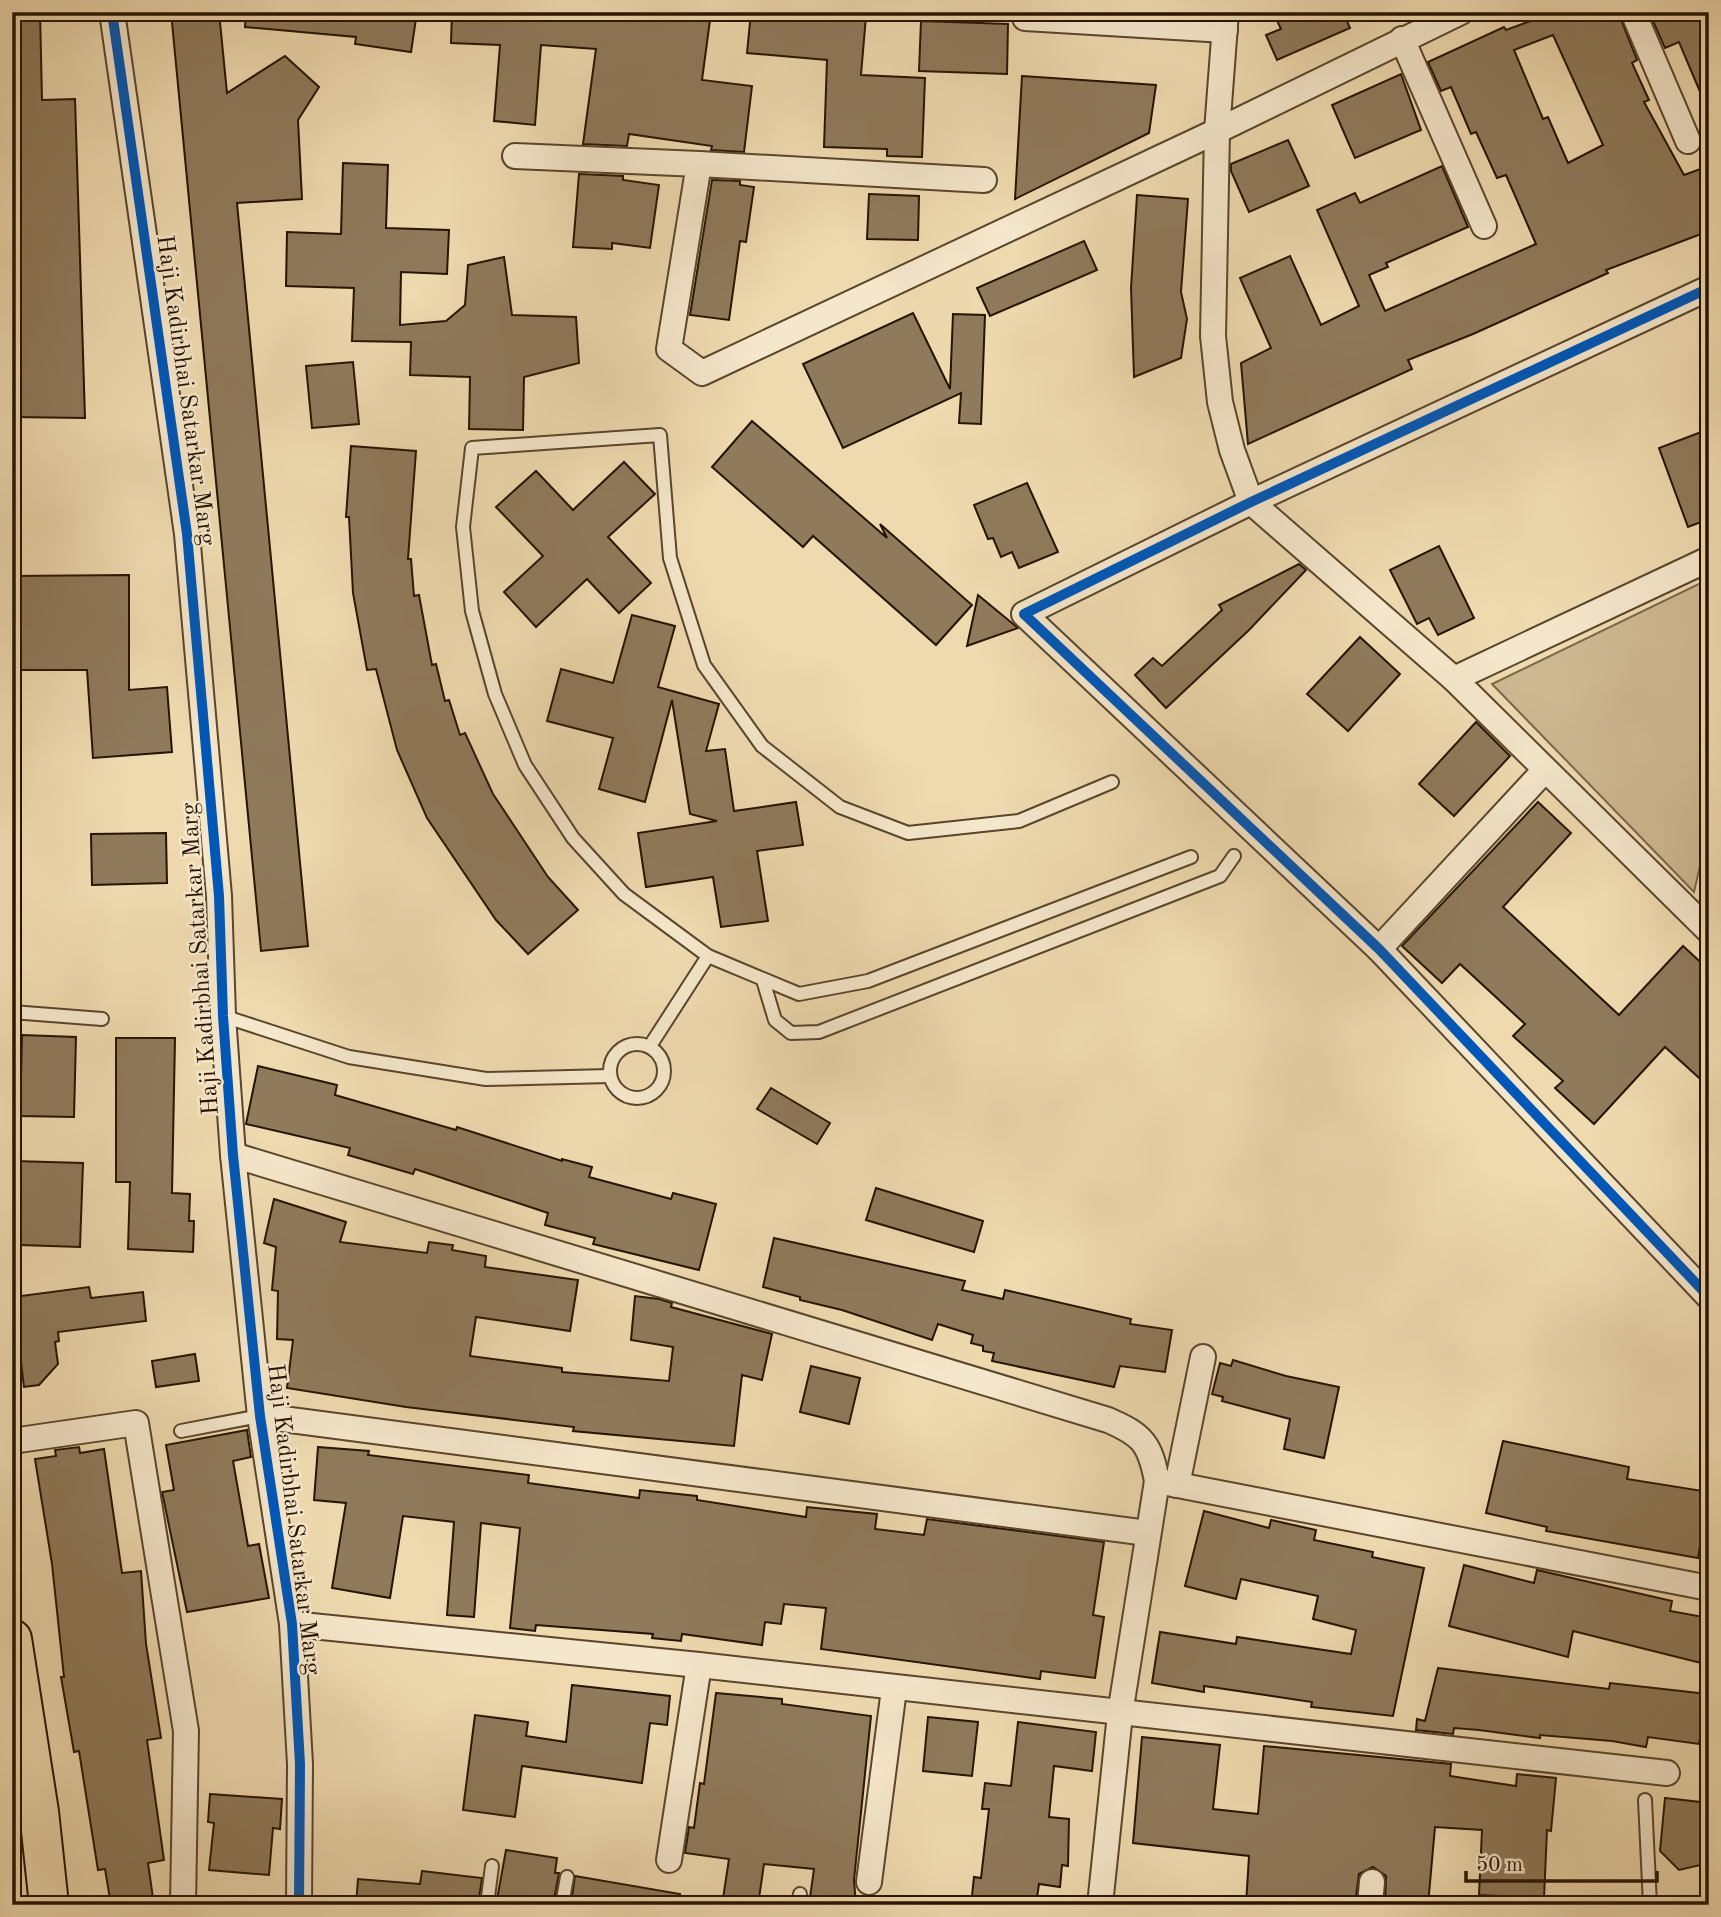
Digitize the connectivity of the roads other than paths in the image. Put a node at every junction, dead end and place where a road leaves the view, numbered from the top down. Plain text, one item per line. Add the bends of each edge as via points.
1 (112, 12) edge
2 (1026, 12) edge
3 (1461, 12) edge
4 (1633, 12) edge
5 (1226, 21) edge
6 (1402, 39) junction
7 (1217, 131) junction
8 (1688, 141) dead end
9 (515, 156) dead end
10 (699, 164) junction
11 (984, 180) dead end
12 (1484, 226) dead end
13 (1709, 288) edge
14 (1251, 502) junction
15 (1709, 559) edge
16 (1454, 678) junction
17 (1545, 771) junction
18 (1112, 782) dead end
19 (1234, 856) dead end
20 (1191, 857) dead end
21 (1709, 931) edge
22 (1379, 950) junction
23 (708, 956) junction
24 (763, 980) junction
25 (12, 1012) edge
26 (223, 1016) junction
27 (102, 1019) dead end
28 (650, 1046) junction
29 (610, 1076) junction
30 (233, 1155) junction
31 (1709, 1297) edge
32 (1203, 1357) dead end
33 (260, 1416) junction
34 (181, 1431) dead end
35 (12, 1441) edge
36 (1167, 1483) junction
37 (1147, 1533) junction
38 (1709, 1588) edge
39 (292, 1624) junction
40 (12, 1639) edge
41 (699, 1665) junction
42 (894, 1689) junction
43 (1119, 1714) junction
44 (1667, 1773) dead end
45 (1645, 1800) dead end
46 (669, 1860) dead end
47 (492, 1866) dead end
48 (567, 1877) dead end
49 (877, 1897) edge
50 (49, 1905) edge
51 (183, 1905) edge
52 (299, 1905) edge
53 (487, 1905) edge
54 (562, 1905) edge
55 (1100, 1905) edge
56 (1650, 1905) edge

1 - 26 street, Haji Kadirbhai Satarkar Marg via 187,534 219,896
2 - 5 street via 1025,18
3 - 6 street
4 - 8 street
5 - 7 street
6 - 7 street
6 - 12 street
7 - 10 street via 702,373 669,349
7 - 14 street via 1213,336 1220,402
9 - 10 street
10 - 11 street
13 - 14 street
14 - 16 street
14 - 22 street via 1024,614
15 - 16 street
16 - 17 street
17 - 21 street
17 - 22 street
18 - 23 lane via 1019,821 908,833 840,807 762,747 704,665 670,558 660,435 472,448 463,527 472,611 495,694 525,765 573,838 624,894
19 - 24 lane via 1220,876 819,1032 791,1033 775,1020
20 - 24 lane via 868,981 799,994
22 - 31 street
23 - 24 lane
23 - 28 lane
25 - 27 lane
26 - 29 lane via 349,1057 472,1077
26 - 30 street, Haji Kadirbhai Satarkar Marg
28 - 29 lane via 625,1045 610,1064
28 - 29 lane via 664,1065 664,1077 649,1096 625,1095
30 - 33 street, Haji Kadirbhai Satarkar Marg
30 - 36 street via 1108,1420 1133,1431 1151,1451
32 - 36 street
33 - 34 lane
33 - 37 street
33 - 39 street, Haji Kadirbhai Satarkar Marg
35 - 51 street via 136,1423 186,1731
36 - 37 street
36 - 38 street
37 - 43 street
39 - 41 street
39 - 52 street, Haji Kadirbhai Satarkar Marg via 300,1764
40 - 50 main road
41 - 42 street
41 - 46 street
42 - 43 street
42 - 49 street
43 - 44 street
43 - 55 street
45 - 56 lane
47 - 53 lane
48 - 54 lane

